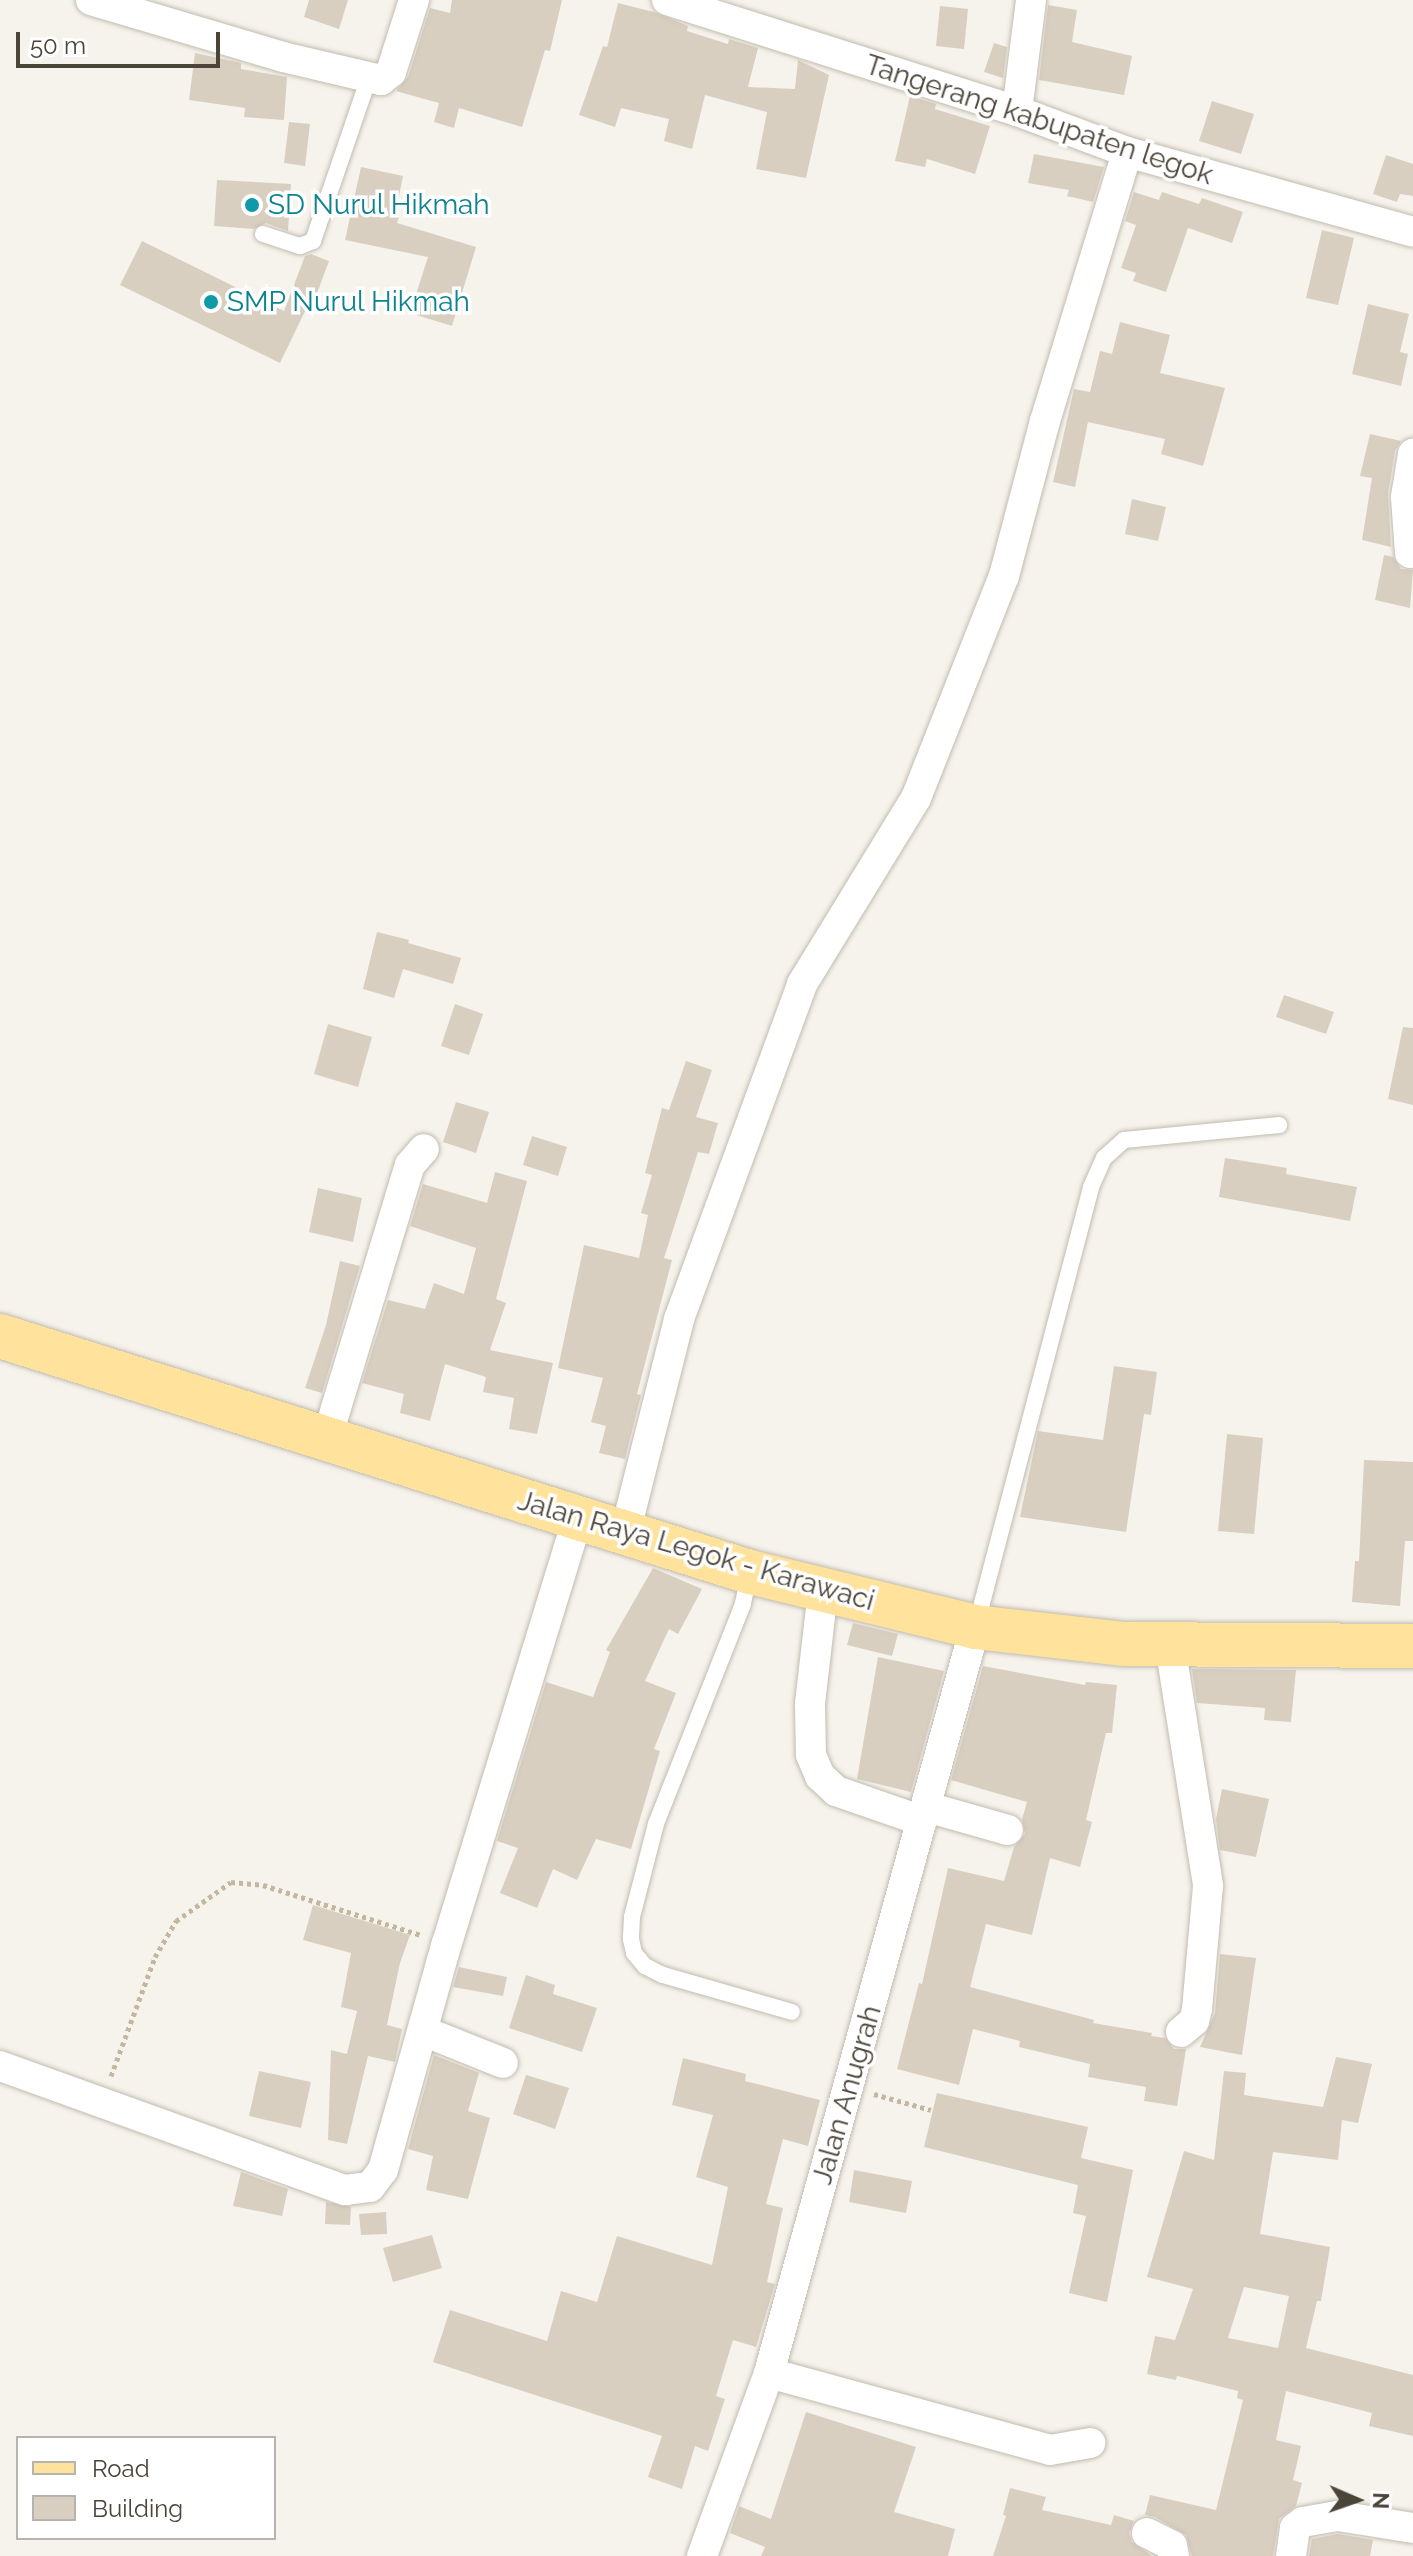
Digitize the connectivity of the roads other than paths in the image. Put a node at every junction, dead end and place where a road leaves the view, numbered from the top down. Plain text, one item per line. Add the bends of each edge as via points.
1 (91, 0) edge
2 (414, 0) edge
3 (667, 0) edge
4 (1031, 0) edge
5 (368, 80) junction
6 (1017, 111) junction
7 (1127, 152) junction
8 (1413, 232) edge
9 (263, 234) dead end
10 (1413, 454) edge
11 (1410, 553) dead end
12 (1279, 1125) dead end
13 (424, 1149) dead end
14 (0, 1336) edge
15 (326, 1441) junction
16 (578, 1518) junction
17 (625, 1533) junction
18 (750, 1572) junction
19 (823, 1591) junction
20 (975, 1627) junction
21 (1170, 1645) junction
22 (1413, 1646) edge
23 (924, 1814) junction
24 (1008, 1830) dead end
25 (792, 2012) dead end
26 (423, 2031) junction
27 (1181, 2032) dead end
28 (503, 2063) dead end
29 (0, 2066) edge
30 (769, 2373) junction
31 (1090, 2443) dead end
32 (1413, 2528) edge
33 (1147, 2533) dead end
34 (702, 2556) edge
35 (1174, 2556) edge
36 (1291, 2556) edge

1 - 5 street
2 - 5 street via 391,72 381,80
3 - 6 street, Tangerang kabupaten legok
4 - 6 street
5 - 9 lane via 313,241 300,246
6 - 7 street, Tangerang kabupaten legok
7 - 8 street, Tangerang kabupaten legok
7 - 17 street via 1004,576 916,798 802,984 679,1319
10 - 11 street via 1406,497
12 - 20 lane via 1124,1140 1104,1158 1091,1187
13 - 15 street via 410,1165
14 - 15 main road, Jalan Raya Legok - Karawaci
15 - 16 main road, Jalan Raya Legok - Karawaci
16 - 17 main road, Jalan Raya Legok - Karawaci
16 - 26 street
17 - 18 main road, Jalan Raya Legok - Karawaci
18 - 19 main road, Jalan Raya Legok - Karawaci
18 - 25 lane via 743,1604 656,1824 631,1939 645,1966 663,1975
19 - 20 main road, Jalan Raya Legok - Karawaci
19 - 23 street via 810,1704 811,1755 820,1776 836,1791
20 - 21 main road, Jalan Raya Legok - Karawaci
20 - 23 street, Jalan Anugrah
21 - 22 main road, Jalan Raya Legok - Karawaci
21 - 27 street via 1208,1886 1197,2009 1194,2021
23 - 24 street
23 - 30 street, Jalan Anugrah
26 - 28 street
26 - 29 street via 383,2170 370,2187 345,2190
30 - 31 street via 1050,2450
30 - 34 street, Jalan Anugrah
32 - 36 street via 1338,2516 1303,2522 1295,2528
33 - 35 street via 1172,2546

